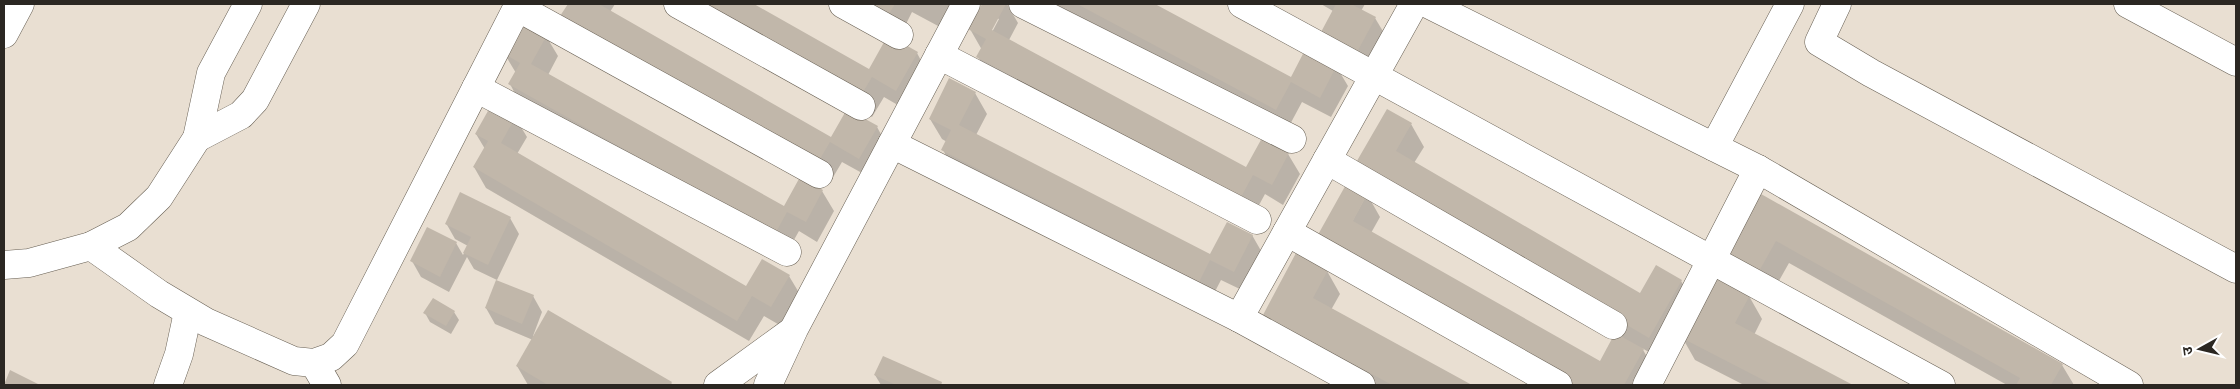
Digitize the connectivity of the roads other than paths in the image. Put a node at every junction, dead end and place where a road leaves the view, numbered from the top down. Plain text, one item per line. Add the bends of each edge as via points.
1 (20, 4) edge
2 (248, 4) edge
3 (306, 4) edge
4 (678, 4) edge
5 (843, 4) edge
6 (966, 4) edge
7 (1023, 4) edge
8 (1242, 4) edge
9 (1414, 4) edge
10 (1428, 4) edge
11 (1790, 4) edge
12 (1837, 4) edge
13 (2128, 4) edge
14 (518, 5) edge
15 (4, 34) edge
16 (899, 35) dead end
17 (939, 55) junction
18 (2236, 62) edge
19 (1374, 75) junction
20 (476, 88) junction
21 (861, 106) dead end
22 (197, 138) junction
23 (1292, 139) dead end
24 (892, 144) junction
25 (1714, 147) junction
26 (1327, 160) junction
27 (1758, 169) junction
28 (819, 174) dead end
29 (1257, 220) dead end
30 (1286, 232) junction
31 (91, 246) junction
32 (787, 252) dead end
33 (1711, 260) junction
34 (4, 265) edge
35 (2236, 269) edge
36 (188, 312) junction
37 (1239, 318) junction
38 (1613, 325) dead end
39 (794, 329) junction
40 (321, 374) edge
41 (2093, 376) edge
42 (168, 385) edge
43 (718, 385) edge
44 (768, 385) edge
45 (1361, 385) edge
46 (1558, 385) edge
47 (1647, 385) edge
48 (1941, 385) edge
49 (2129, 385) edge

1 - 15 street
2 - 22 street via 211,73
3 - 22 street via 255,100 241,115
4 - 21 street
5 - 16 street
6 - 17 street
7 - 23 street
8 - 19 street
9 - 19 street
10 - 25 street
11 - 25 street
12 - 35 street via 1818,42
13 - 18 street
14 - 20 street
14 - 28 street
17 - 24 street
17 - 29 street
19 - 26 street
19 - 33 street
20 - 32 street
20 - 40 street via 345,344 331,357
22 - 31 street via 159,196 128,227
24 - 37 street
24 - 39 street
25 - 27 street
26 - 30 street
26 - 38 street
27 - 33 street
27 - 41 street
30 - 37 street
30 - 46 street
31 - 34 street via 28,264
31 - 36 street
33 - 47 street
33 - 48 street
36 - 40 street
36 - 42 street
37 - 45 street
39 - 43 street
39 - 44 street
41 - 49 street

